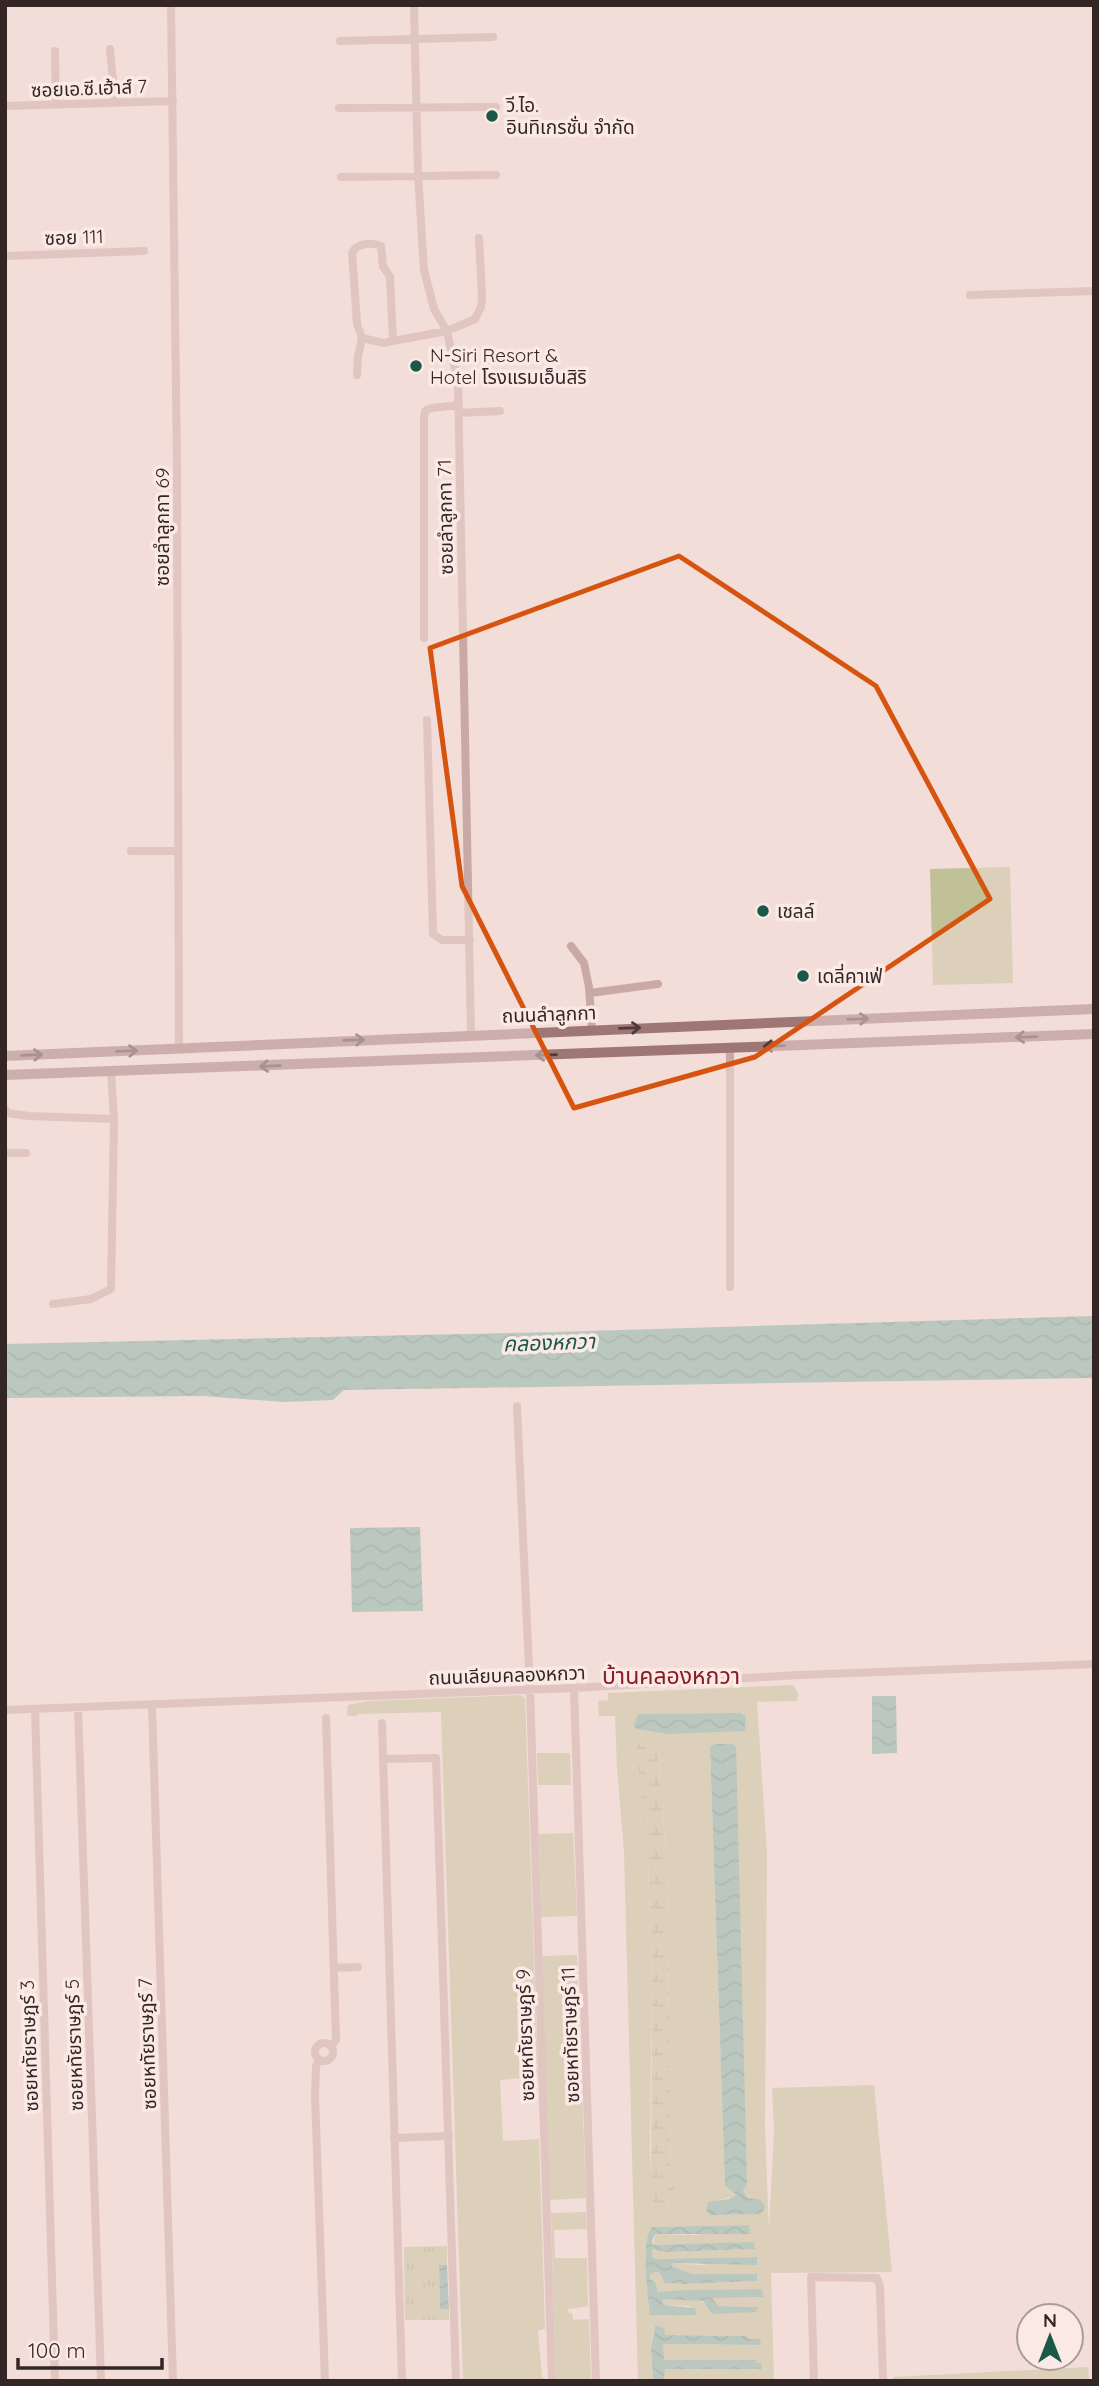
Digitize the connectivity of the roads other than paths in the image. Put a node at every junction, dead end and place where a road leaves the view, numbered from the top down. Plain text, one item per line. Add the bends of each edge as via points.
1 (171, 5) edge
2 (415, 5) edge
3 (493, 37) dead end
4 (415, 40) junction
5 (340, 41) dead end
6 (110, 50) dead end
7 (55, 51) dead end
8 (173, 101) junction
9 (115, 103) junction
10 (56, 104) junction
11 (5, 106) edge
12 (496, 107) dead end
13 (339, 108) dead end
14 (417, 108) junction
15 (418, 174) junction
16 (496, 175) dead end
17 (341, 177) dead end
18 (479, 238) dead end
19 (144, 251) dead end
20 (5, 256) edge
21 (1094, 291) edge
22 (970, 295) dead end
23 (446, 331) junction
24 (362, 338) junction
25 (393, 341) junction
26 (357, 375) dead end
27 (459, 409) junction
28 (500, 411) dead end
29 (424, 638) dead end
30 (427, 720) dead end
31 (131, 851) dead end
32 (178, 851) junction
33 (470, 940) junction
34 (571, 946) dead end
35 (659, 984) dead end
36 (590, 993) junction
37 (1094, 1009) edge
38 (592, 1030) junction
39 (1094, 1034) edge
40 (471, 1035) junction
41 (730, 1048) junction
42 (179, 1049) junction
43 (59, 1054) junction
44 (5, 1056) edge
45 (111, 1072) junction
46 (58, 1073) junction
47 (5, 1075) edge
48 (5, 1109) edge
49 (114, 1119) junction
50 (5, 1153) edge
51 (26, 1153) dead end
52 (730, 1287) dead end
53 (53, 1304) dead end
54 (517, 1406) dead end
55 (1094, 1664) edge
56 (574, 1688) junction
57 (530, 1689) junction
58 (152, 1705) junction
59 (78, 1708) junction
60 (35, 1709) junction
61 (5, 1710) edge
62 (326, 1718) dead end
63 (382, 1723) dead end
64 (384, 1759) junction
65 (358, 1967) dead end
66 (334, 1968) junction
67 (449, 2136) junction
68 (394, 2138) junction
69 (55, 2381) edge
70 (101, 2381) edge
71 (173, 2381) edge
72 (325, 2381) edge
73 (402, 2381) edge
74 (456, 2381) edge
75 (552, 2381) edge
76 (596, 2381) edge
77 (814, 2381) edge
78 (883, 2381) edge

1 - 8 street, ซอยลำลูกกา 69
2 - 4 street, ซอยลำลูกกา 71
3 - 4 street
4 - 5 street
4 - 14 street, ซอยลำลูกกา 71
6 - 9 street
7 - 10 street
8 - 9 street, ซอยเอ.ซี.เฮ้าส์ 7
8 - 32 street, ซอยลำลูกกา 69
9 - 10 street, ซอยเอ.ซี.เฮ้าส์ 7
10 - 11 street, ซอยเอ.ซี.เฮ้าส์ 7
12 - 14 street
13 - 14 street
14 - 15 street, ซอยลำลูกกา 71
15 - 16 street
15 - 17 street
15 - 23 street, ซอยลำลูกกา 71 via 424,270 434,309
18 - 23 street via 481,307 475,319
19 - 20 street, ซอย 111
21 - 22 street
23 - 25 street
23 - 27 street, ซอยลำลูกกา 71
24 - 25 street
24 - 25 street via 352,253 359,245 379,244 390,277
24 - 26 street
27 - 28 street
27 - 29 street via 432,408 424,417
27 - 33 street, ซอยลำลูกกา 71
30 - 33 street via 433,934 442,940
31 - 32 street
32 - 42 street, ซอยลำลูกกา 69
33 - 40 street, ซอยลำลูกกา 71
34 - 36 street via 584,963
35 - 36 street
36 - 38 street
38 -> 37 main road, ถนนลำลูกกา
38 - 40 main road, ถนนลำลูกกา
39 -> 41 main road
42 -> 40 main road, ถนนลำลูกกา
41 -> 45 main road
41 - 52 street
43 -> 42 main road, ถนนลำลูกกา
44 -> 43 main road, ถนนลำลูกกา
43 - 46 main road
45 - 46 main road
45 - 49 street
46 - 47 main road
48 - 49 street via 29,1116
49 - 53 street via 111,1289 92,1299
50 - 51 street
54 - 57 street, ซอยหทัยราษฎร์ 9
55 - 56 street, ถนนเลียบคลองหกวา
56 - 57 street, ถนนเลียบคลองหกวา
56 - 76 street, ซอยหทัยราษฎร์ 11
57 - 58 street, ถนนเลียบคลองหกวา
57 - 75 street, ซอยหทัยราษฎร์ 9
58 - 59 street, ถนนเลียบคลองหกวา
58 - 71 street, ซอยหทัยราษฎร์ 7
59 - 60 street, ถนนเลียบคลองหกวา
59 - 70 street, ซอยหทัยราษฎร์ 5
60 - 61 street, ถนนเลียบคลองหกวา
60 - 69 street, ซอยหทัยราษฎร์ 3
62 - 66 street
63 - 64 street
64 - 67 street via 436,1758
64 - 68 street
65 - 66 street
66 - 72 street via 336,2040 330,2046 331,2057 316,2066 315,2095
67 - 68 street
67 - 74 street
68 - 73 street
77 - 78 street via 811,2277 877,2278

